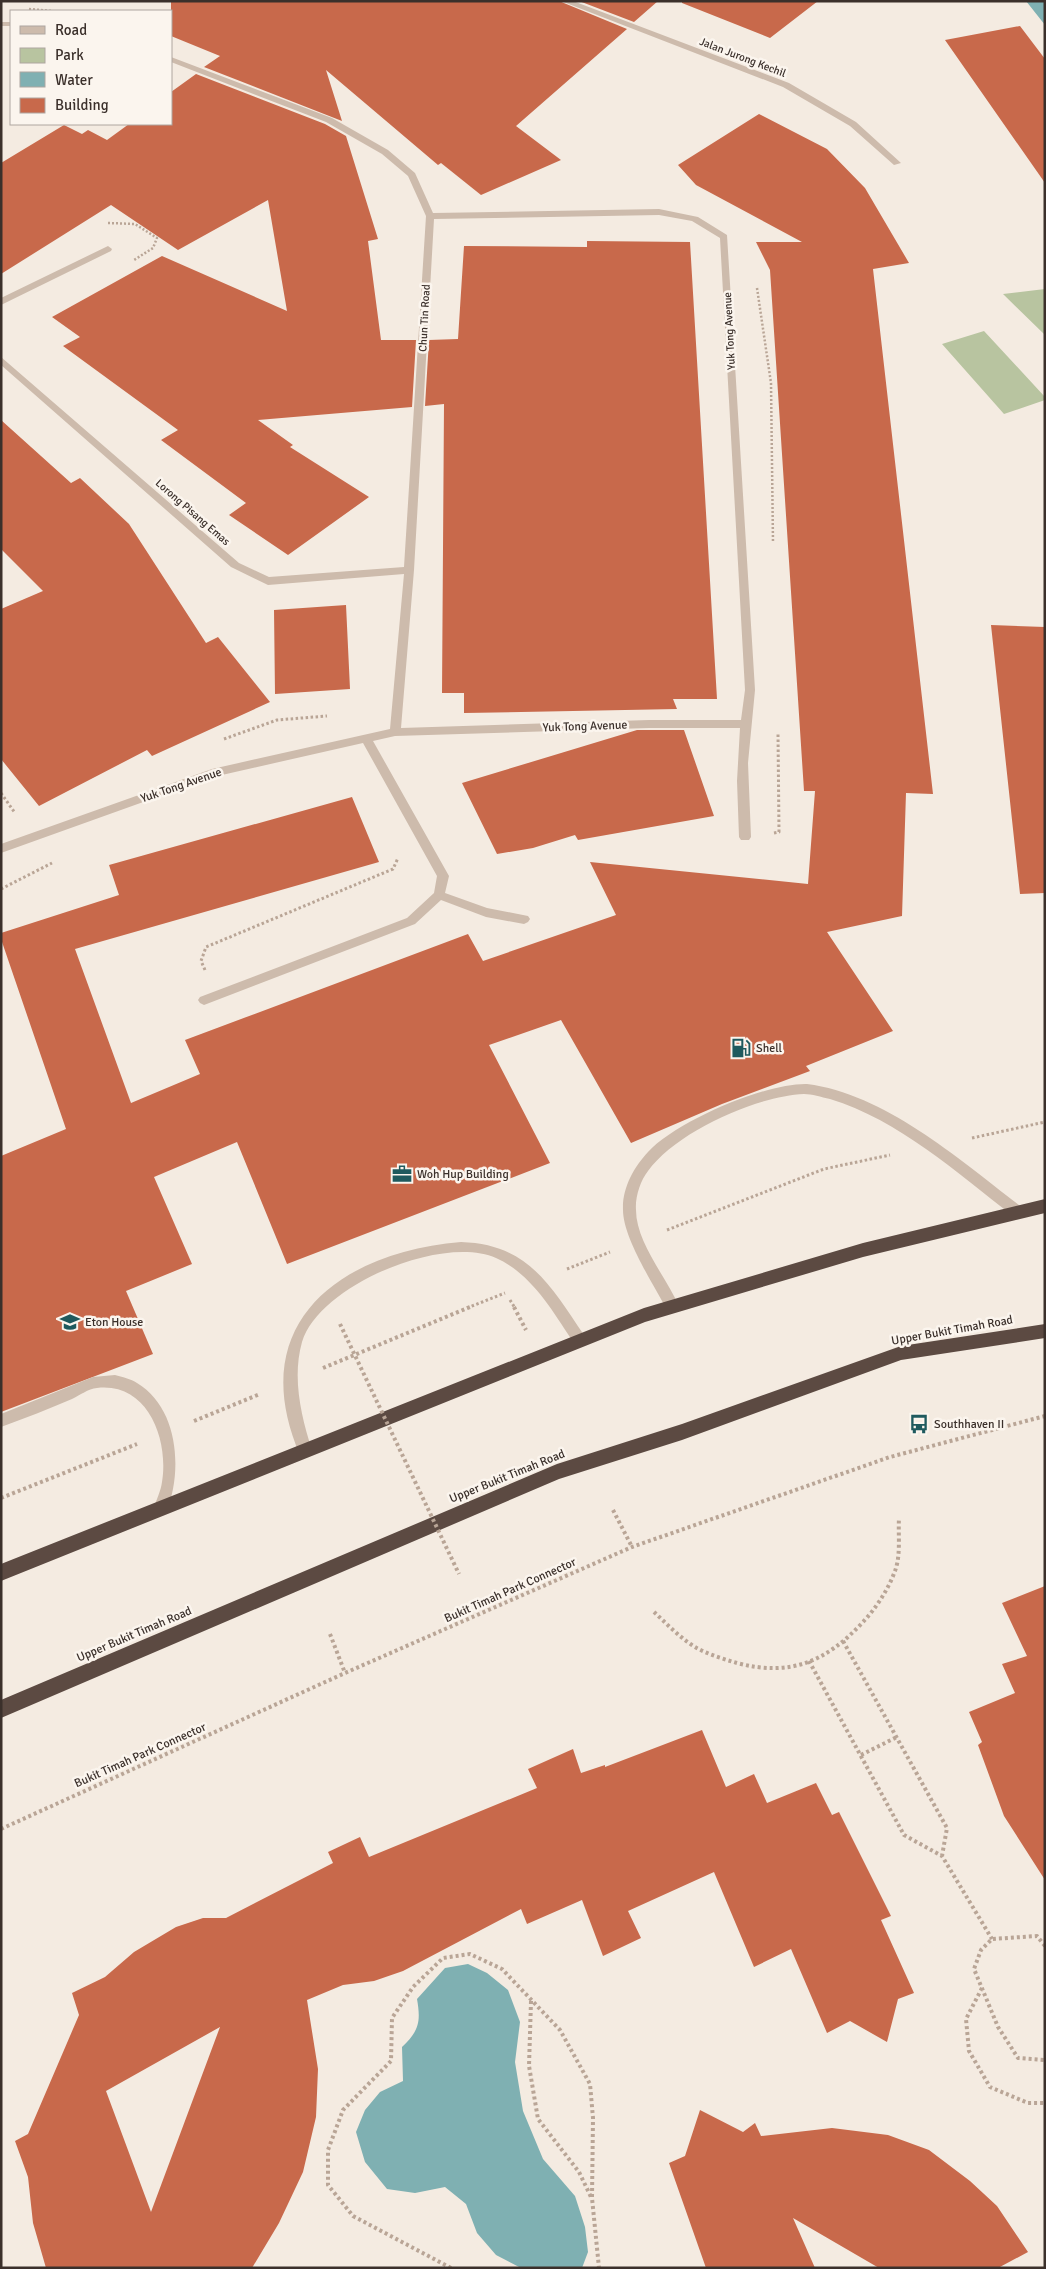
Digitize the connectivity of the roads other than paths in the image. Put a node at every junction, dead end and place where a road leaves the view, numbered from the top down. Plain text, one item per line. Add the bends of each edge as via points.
1 (565, 1) edge
2 (172, 59) edge
3 (897, 163) dead end
4 (430, 216) junction
5 (108, 249) dead end
6 (1, 302) edge
7 (1, 360) edge
8 (410, 570) junction
9 (745, 724) junction
10 (395, 732) junction
11 (367, 740) junction
12 (745, 836) dead end
13 (1, 849) edge
14 (439, 895) junction
15 (524, 919) dead end
16 (210, 998) road end
17 (1045, 1206) edge
18 (1018, 1212) junction
19 (672, 1306) junction
20 (1045, 1331) edge
21 (579, 1339) junction
22 (1, 1421) edge
23 (306, 1450) junction
24 (161, 1508) junction
25 (1, 1573) edge
26 (1, 1709) edge

1 - 3 street, Jalan Jurong Kechil via 786,86 853,124
2 - 4 street, Chun Tin Road via 329,120 385,152 412,175
4 - 8 street, Chun Tin Road
4 - 9 street, Yuk Tong Avenue via 659,212 695,219 724,237 750,690
5 - 6 street
7 - 8 street, Lorong Pisang Emas via 235,565 268,581
8 - 10 street, Chun Tin Road
9 - 10 street, Yuk Tong Avenue
9 - 12 street, Yuk Tong Avenue via 742,800
10 - 11 street, Yuk Tong Avenue
11 - 13 street, Yuk Tong Avenue via 212,773
11 - 14 street via 443,876
14 - 15 street via 486,912
14 - 16 street via 410,921
17 - 18 highway
18 - 19 highway via 863,1250
18 - 19 street via 931,1147 867,1108 803,1089 764,1096 723,1111 670,1141 644,1165 634,1183 629,1212 638,1241
19 - 21 highway
20 - 26 highway, Upper Bukit Timah Road via 901,1354 682,1432 557,1472
21 - 23 highway
21 - 23 street via 538,1280 495,1252 464,1247 426,1251 385,1263 345,1283 315,1311 296,1339 290,1382 292,1404
22 - 24 street via 96,1382 124,1383 140,1392 156,1410 165,1432 168,1483
23 - 24 highway
24 - 25 highway

